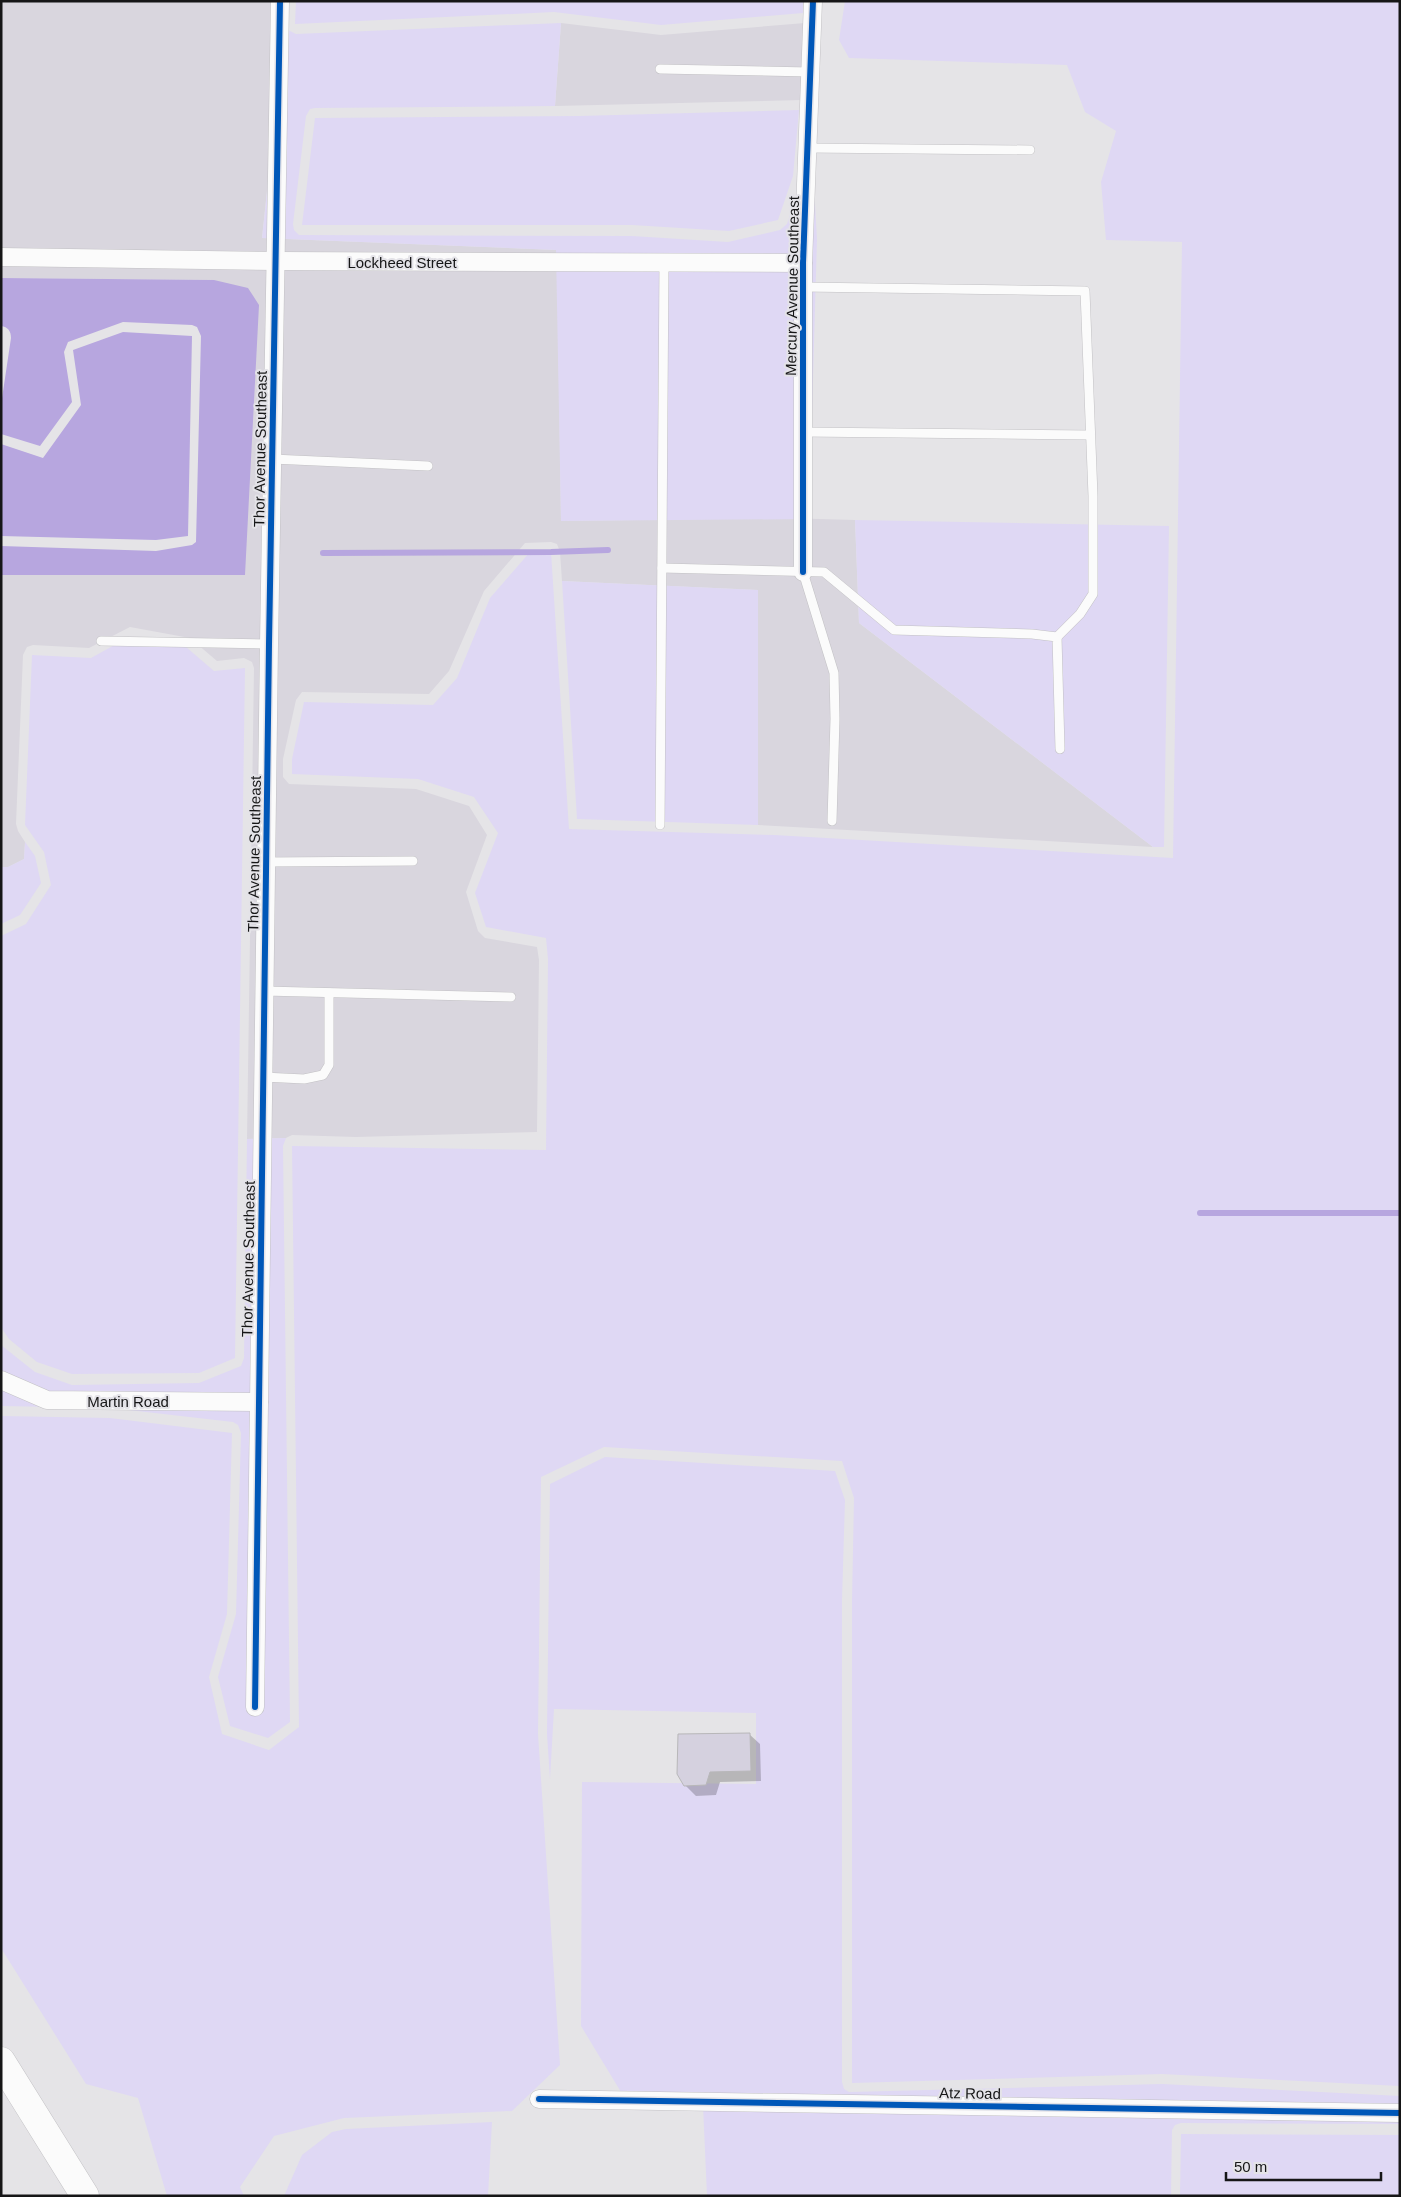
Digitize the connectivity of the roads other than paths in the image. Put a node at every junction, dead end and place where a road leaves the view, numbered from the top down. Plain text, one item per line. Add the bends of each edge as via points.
1 (280, 1) edge
2 (813, 1) edge
3 (660, 69) dead end
4 (810, 72) junction
5 (807, 148) junction
6 (1030, 150) dead end
7 (1, 257) edge
8 (276, 261) junction
9 (664, 263) junction
10 (803, 263) junction
11 (803, 287) junction
12 (803, 432) junction
13 (1090, 435) junction
14 (272, 459) junction
15 (428, 466) dead end
16 (662, 568) junction
17 (804, 572) junction
18 (1057, 637) junction
19 (101, 641) dead end
20 (269, 644) junction
21 (1060, 749) dead end
22 (832, 821) dead end
23 (660, 824) dead end
24 (413, 861) dead end
25 (266, 862) junction
26 (264, 992) junction
27 (329, 993) junction
28 (511, 997) dead end
29 (263, 1077) junction
30 (1, 1380) edge
31 (259, 1402) junction
32 (255, 1708) dead end
33 (1, 2061) edge
34 (539, 2099) dead end
35 (1400, 2113) edge
36 (85, 2196) edge

1 - 8 street, Thor Avenue Southeast
2 - 4 street, Mercury Avenue Southeast
3 - 4 lane
4 - 5 street, Mercury Avenue Southeast
5 - 6 lane
5 - 10 street, Mercury Avenue Southeast
7 - 8 street, Lockheed Street
8 - 9 street, Lockheed Street
8 - 14 street, Thor Avenue Southeast
9 - 10 street, Lockheed Street
9 - 16 lane
10 - 11 street, Mercury Avenue Southeast
11 - 12 street, Mercury Avenue Southeast
11 - 13 lane via 1085,291
12 - 13 lane
12 - 17 street, Mercury Avenue Southeast
13 - 18 lane via 1093,594 1080,614
14 - 15 lane
14 - 20 street, Thor Avenue Southeast
16 - 17 lane
16 - 23 lane
17 - 18 lane via 824,572 894,630
17 - 22 lane via 834,674
18 - 21 lane
19 - 20 lane
20 - 25 street, Thor Avenue Southeast
24 - 25 lane
25 - 26 street, Thor Avenue Southeast
26 - 27 lane
26 - 29 street, Thor Avenue Southeast
27 - 28 lane
27 - 29 lane via 329,1065 323,1075 304,1079
29 - 31 street, Thor Avenue Southeast
30 - 31 street, Martin Road via 47,1400
31 - 32 street, Thor Avenue Southeast
33 - 36 highway
34 - 35 street, Atz Road

